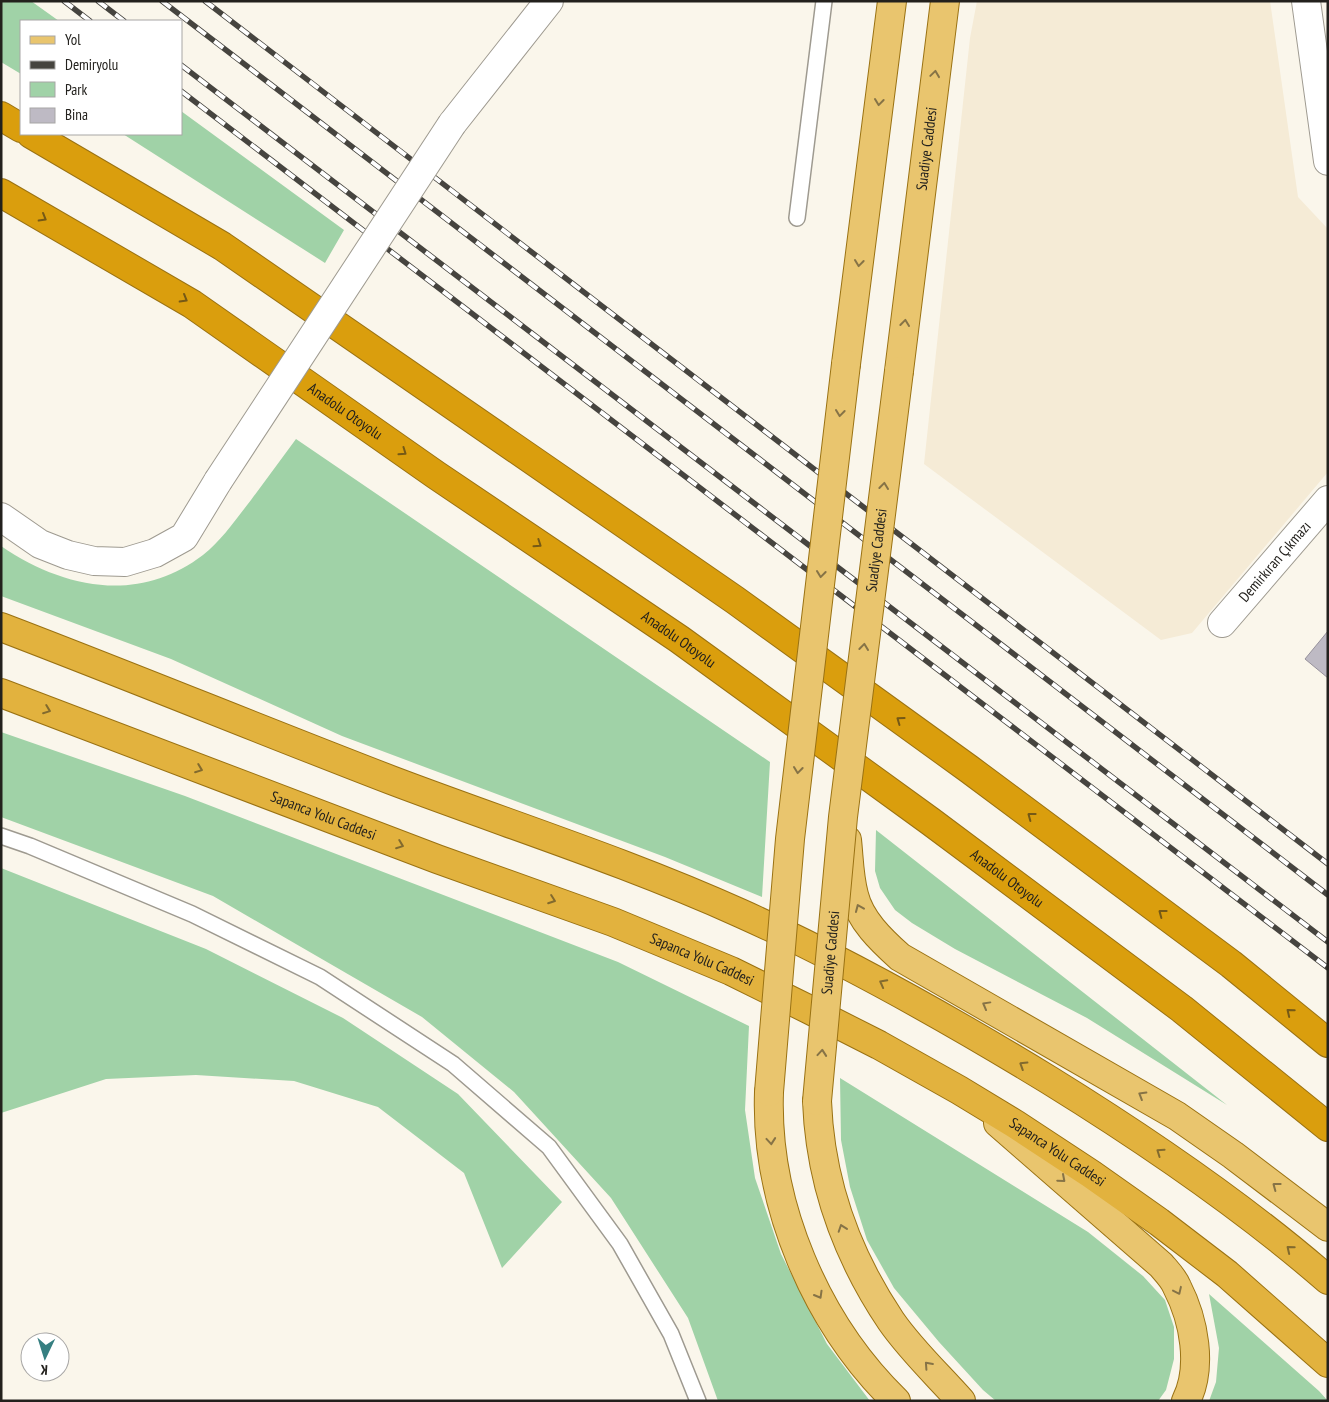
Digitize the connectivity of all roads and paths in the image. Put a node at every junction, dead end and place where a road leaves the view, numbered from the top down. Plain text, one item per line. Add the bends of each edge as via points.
1 (550, 1) edge
2 (824, 1) edge
3 (892, 1) edge
4 (944, 1) edge
5 (1306, 1) edge
6 (1, 116) edge
7 (20, 127) edge
8 (33, 135) edge
9 (1328, 161) edge
10 (1, 193) edge
11 (797, 218) dead end
12 (1328, 500) edge
13 (1, 517) edge
14 (1222, 623) dead end
15 (1, 627) edge
16 (1, 693) edge
17 (844, 816) junction
18 (1, 836) edge
19 (1328, 1043) edge
20 (959, 1090) junction
21 (1328, 1127) edge
22 (1328, 1227) edge
23 (1328, 1280) edge
24 (1328, 1364) edge
25 (698, 1401) edge
26 (896, 1401) edge
27 (961, 1401) edge
28 (1186, 1401) edge

1 - 13 street, bridge via 452,124 184,537 155,553 126,562 94,561 40,544
2 - 11 lane
3 -> 26 main road, bridge via 790,839 768,1114 778,1192 811,1281 841,1332
17 -> 4 main road, Suadiye Caddesi, bridge
5 - 9 street
6 - 7 highway
19 -> 8 highway via 1231,964 734,600 222,246
10 -> 21 highway, Anadolu Otoyolu via 192,304 436,475 679,639 1182,1009
12 - 14 street, Demirkıran Çıkmazı
23 -> 15 highway via 1262,1226 1143,1140 970,1032 846,964 740,913 634,869 494,819
16 -> 20 highway, Sapanca Yolu Caddesi via 675,947 808,1009
22 -> 17 main road via 1177,1116 900,957 862,916 854,895
27 -> 17 main road, Suadiye Caddesi, bridge via 892,1321 866,1278 844,1234 822,1158 817,1101
18 - 25 lane via 192,914 320,977 453,1064 549,1147 620,1244 671,1334
20 - 24 highway, Sapanca Yolu Caddesi via 1023,1129 1159,1222 1227,1274
20 -> 28 main road via 1161,1265 1177,1286 1188,1312 1194,1339 1195,1366

